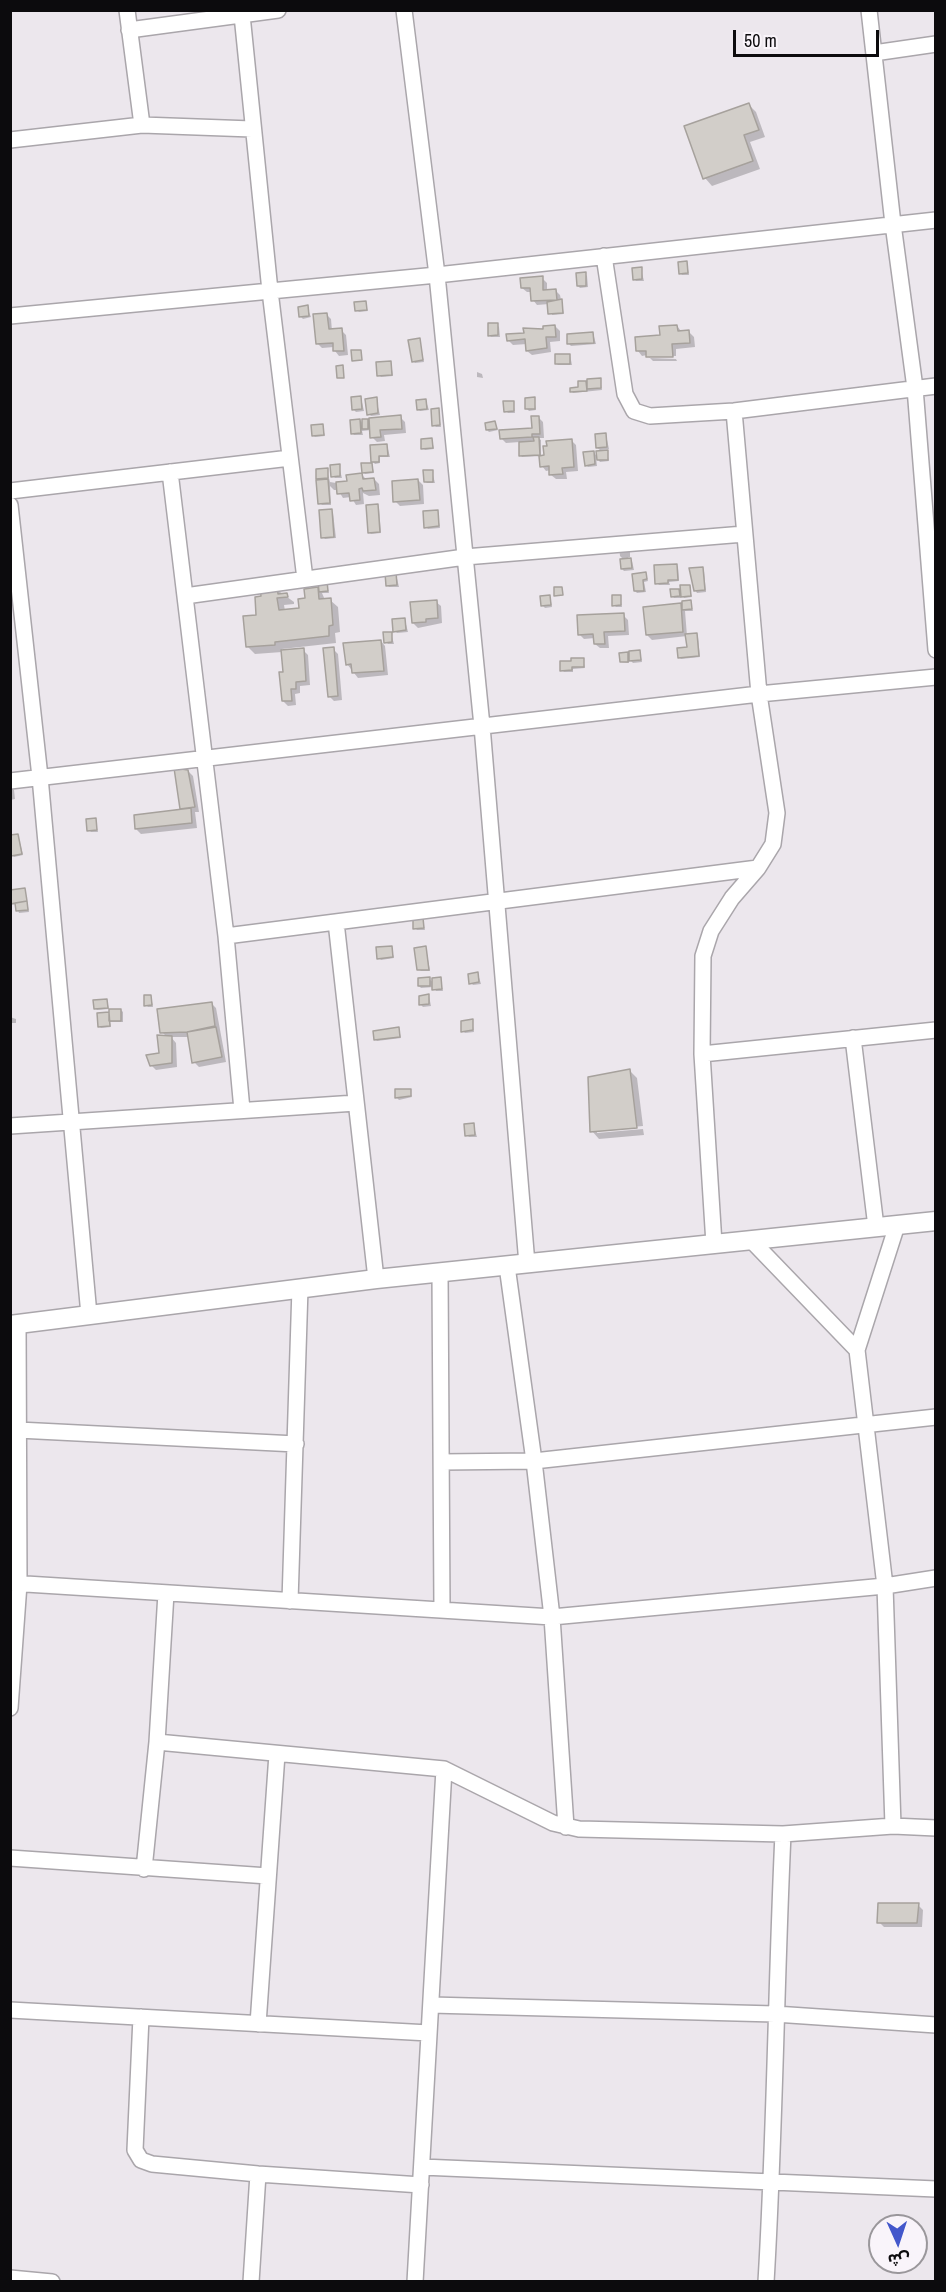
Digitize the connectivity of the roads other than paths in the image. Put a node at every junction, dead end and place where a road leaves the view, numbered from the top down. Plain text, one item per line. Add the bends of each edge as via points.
1 (127, 10) edge
2 (278, 10) edge
3 (404, 10) edge
4 (869, 10) edge
5 (242, 15) junction
6 (129, 30) junction
7 (936, 44) edge
8 (874, 53) junction
9 (142, 125) junction
10 (252, 129) junction
11 (10, 140) edge
12 (936, 220) edge
13 (893, 224) junction
14 (604, 256) junction
15 (437, 275) junction
16 (270, 291) junction
17 (10, 316) edge
18 (936, 386) edge
19 (915, 388) junction
20 (734, 411) junction
21 (290, 458) junction
22 (170, 472) junction
23 (10, 491) edge
24 (10, 505) edge
25 (744, 534) junction
26 (465, 557) junction
27 (305, 579) junction
28 (185, 596) junction
29 (936, 651) edge
30 (936, 677) edge
31 (759, 694) junction
32 (482, 726) junction
33 (203, 759) junction
34 (40, 777) junction
35 (10, 781) edge
36 (758, 868) junction
37 (496, 901) junction
38 (336, 922) junction
39 (226, 936) junction
40 (936, 1030) edge
41 (853, 1038) junction
42 (702, 1054) junction
43 (356, 1103) junction
44 (242, 1110) junction
45 (71, 1121) junction
46 (10, 1126) edge
47 (936, 1221) edge
48 (897, 1225) junction
49 (876, 1227) junction
50 (751, 1240) junction
51 (714, 1244) junction
52 (527, 1264) junction
53 (507, 1266) junction
54 (440, 1273) junction
55 (376, 1279) junction
56 (300, 1288) junction
57 (88, 1315) junction
58 (14, 1324) edge
59 (857, 1350) junction
60 (936, 1417) edge
61 (866, 1425) junction
62 (18, 1431) junction
63 (296, 1444) junction
64 (534, 1461) junction
65 (442, 1462) junction
66 (936, 1578) edge
67 (15, 1584) edge
68 (885, 1586) junction
69 (166, 1593) junction
70 (291, 1601) junction
71 (442, 1610) junction
72 (552, 1617) junction
73 (10, 1708) edge
74 (157, 1742) junction
75 (277, 1754) junction
76 (444, 1769) junction
77 (893, 1826) junction
78 (566, 1827) junction
79 (936, 1828) edge
80 (783, 1834) junction
81 (10, 1858) edge
82 (144, 1869) junction
83 (268, 1876) junction
84 (431, 2005) junction
85 (10, 2010) edge
86 (775, 2014) junction
87 (141, 2018) junction
88 (258, 2024) junction
89 (936, 2025) edge
90 (429, 2033) junction
91 (422, 2167) junction
92 (258, 2174) junction
93 (772, 2183) junction
94 (421, 2185) junction
95 (936, 2189) edge
96 (10, 2278) edge
97 (52, 2282) edge
98 (251, 2282) edge
99 (415, 2282) edge
100 (766, 2282) edge

1 - 6 street
2 - 5 street
3 - 15 street
4 - 8 street
5 - 6 street
5 - 10 street
6 - 9 street
7 - 8 street
8 - 13 street
9 - 10 street
9 - 11 street
10 - 16 street
12 - 13 street
13 - 14 street
13 - 19 street
14 - 15 street
14 - 20 street via 625,394 634,411 650,416
15 - 16 street
15 - 26 street
16 - 17 street
16 - 21 street
18 - 19 street
19 - 20 street
19 - 29 street
20 - 25 street
21 - 22 street
21 - 27 street
22 - 23 street
22 - 28 street
24 - 34 street
25 - 26 street
25 - 31 street
26 - 27 street
26 - 32 street
27 - 28 street
28 - 33 street
30 - 31 street
31 - 32 street
31 - 36 street via 777,813 773,844
32 - 33 street
32 - 37 street
33 - 34 street
33 - 39 street
34 - 35 street
34 - 45 street
36 - 37 street
36 - 42 street via 711,931 703,956
37 - 38 street
37 - 52 street
38 - 39 street
38 - 43 street
39 - 44 street
40 - 41 street
41 - 42 street
41 - 49 street
42 - 51 street
43 - 44 street
43 - 55 street
44 - 45 street
45 - 46 street
45 - 57 street
47 - 48 street
48 - 49 street
48 - 59 street
49 - 50 street
50 - 51 street
50 - 59 street
51 - 52 street
52 - 53 street
53 - 54 street
53 - 64 street
54 - 55 street
54 - 65 street
55 - 56 street
56 - 57 street
56 - 63 street
57 - 58 street
58 - 62 street
59 - 61 street
60 - 61 street
61 - 64 street
61 - 68 street
62 - 63 street
62 - 67 street
63 - 70 street
64 - 65 street
64 - 72 street
65 - 71 street
66 - 68 street
67 - 69 street
67 - 73 street
68 - 72 street
68 - 77 street
69 - 70 street
69 - 74 street
70 - 71 street
71 - 72 street
72 - 78 street
74 - 75 street
74 - 82 street
75 - 76 street
75 - 83 street
76 - 78 street
76 - 84 street
77 - 79 street
77 - 80 street
78 - 80 street
80 - 86 street
81 - 82 street
82 - 83 street
83 - 88 street
84 - 86 street
84 - 90 street
85 - 87 street
86 - 89 street
86 - 93 street
87 - 88 street
87 - 92 street via 135,2150 141,2160
88 - 90 street
90 - 91 street
91 - 93 street
91 - 94 street
92 - 94 street
92 - 98 street
93 - 95 street
93 - 100 street
94 - 99 street
96 - 97 street

